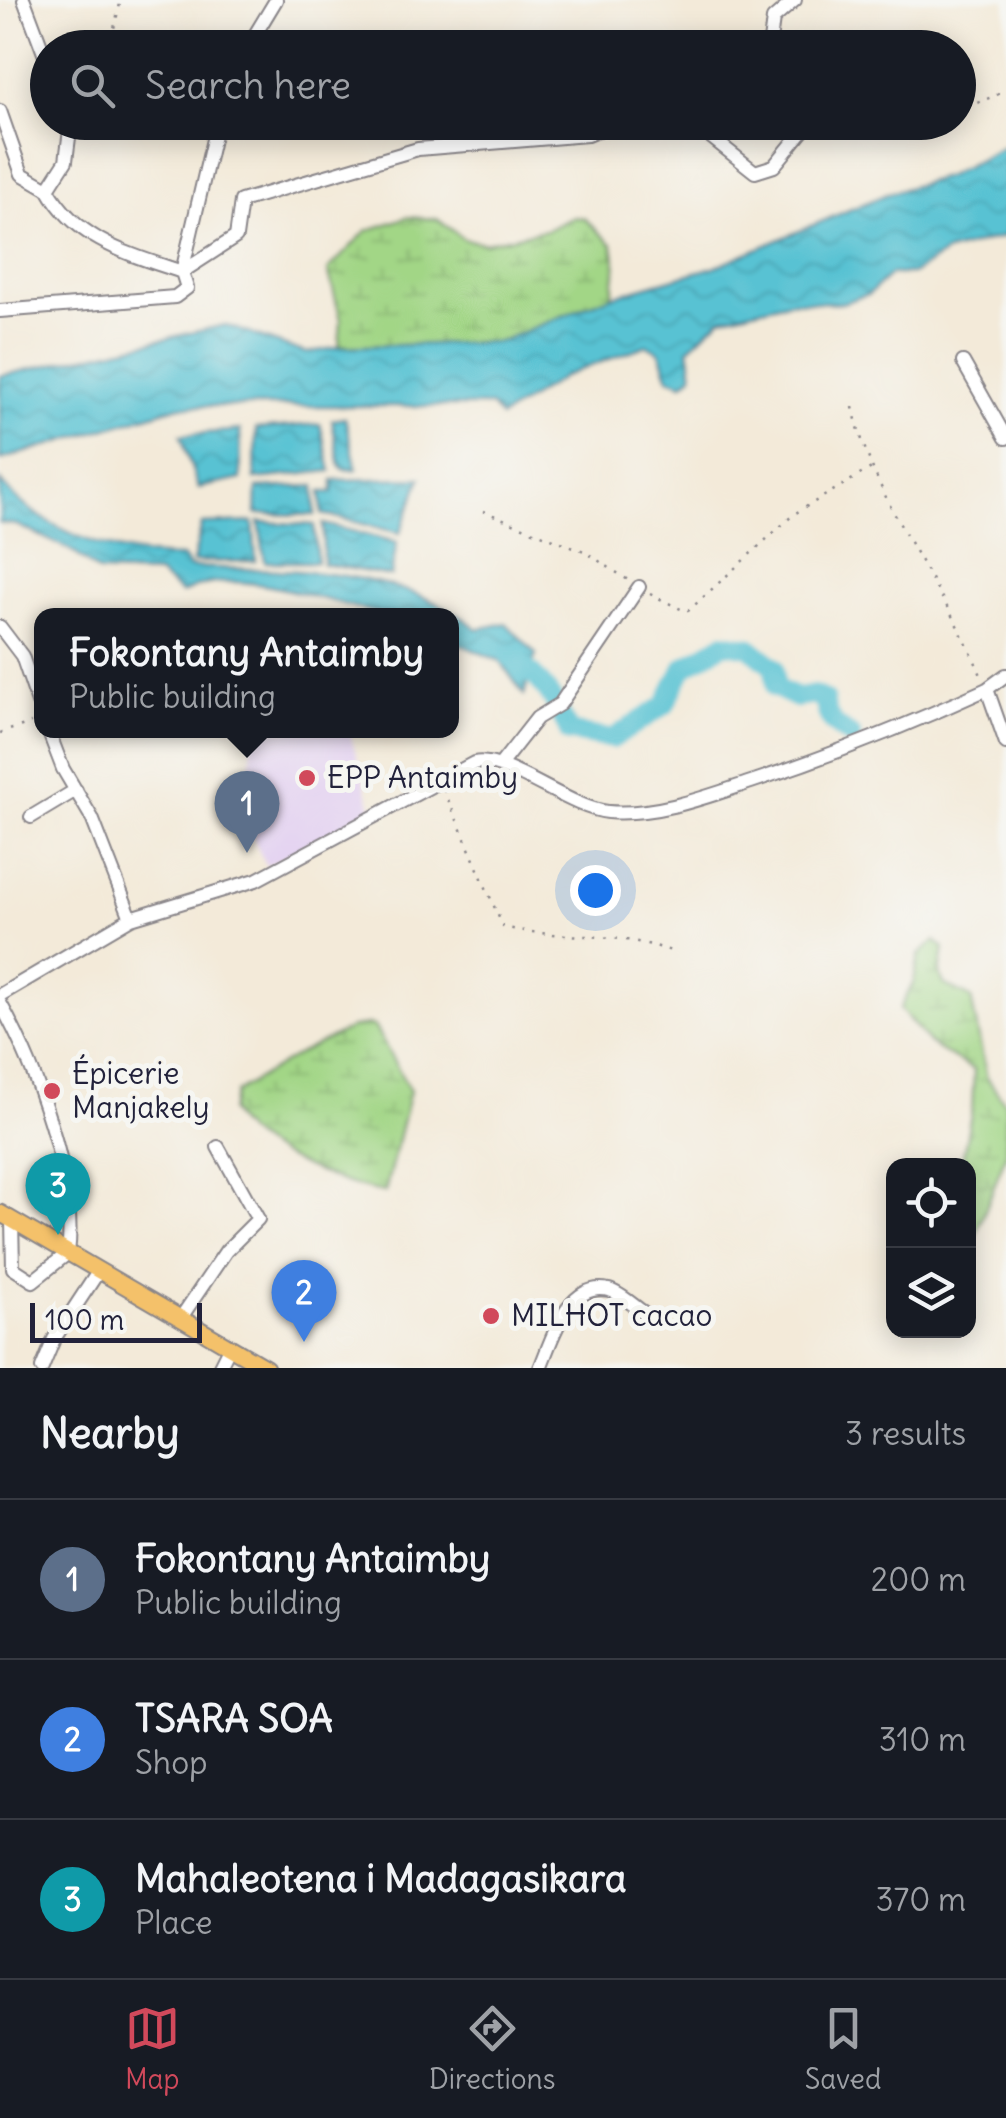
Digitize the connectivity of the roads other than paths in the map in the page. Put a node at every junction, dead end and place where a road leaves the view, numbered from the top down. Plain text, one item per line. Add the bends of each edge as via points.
1 (24, 0) edge
2 (276, 0) edge
3 (795, 0) edge
4 (35, 30) edge
5 (258, 30) edge
6 (771, 30) edge
7 (0, 111) edge
8 (68, 140) edge
9 (213, 140) edge
10 (527, 140) edge
11 (715, 140) edge
12 (795, 140) edge
13 (48, 189) junction
14 (182, 272) junction
15 (0, 311) edge
16 (963, 362) dead end
17 (1006, 438) edge
18 (639, 587) road end
19 (0, 627) edge
20 (1006, 676) edge
21 (987, 689) junction
22 (34, 693) edge
23 (51, 738) edge
24 (1006, 744) edge
25 (500, 765) junction
26 (76, 790) junction
27 (30, 817) dead end
28 (131, 918) junction
29 (0, 996) edge
30 (0, 1004) edge
31 (218, 1147) dead end
32 (6, 1217) edge
33 (68, 1253) junction
34 (98, 1272) junction
35 (643, 1312) dead end
36 (180, 1319) junction
37 (230, 1346) junction
38 (42, 1368) edge
39 (219, 1368) edge
40 (266, 1368) edge
41 (540, 1368) edge

1 - 4 street
2 - 5 street
3 - 6 street via 773,19
7 - 13 street via 22,174
8 - 13 street via 66,161
9 - 14 street
10 - 14 street via 418,149 295,189 257,194 241,202 236,238
11 - 12 street via 756,172 774,166
13 - 14 street via 59,208 99,243
14 - 15 street via 187,288 175,298
16 - 17 street
18 - 25 street via 558,705 537,718
19 - 22 street via 22,656
20 - 21 street
21 - 24 street
21 - 25 street via 865,744 723,792 628,813 602,812
23 - 26 street
25 - 28 street via 483,760 439,779 256,880
26 - 27 street
26 - 28 street
28 - 29 street
30 - 33 street via 40,1090 70,1226
31 - 36 street via 258,1219 226,1251
32 - 33 main road
32 - 33 street via 13,1268 33,1280
33 - 34 main road
34 - 36 main road
34 - 38 street
35 - 41 street via 610,1290 588,1292 566,1307
36 - 37 main road
37 - 39 street
37 - 40 main road

